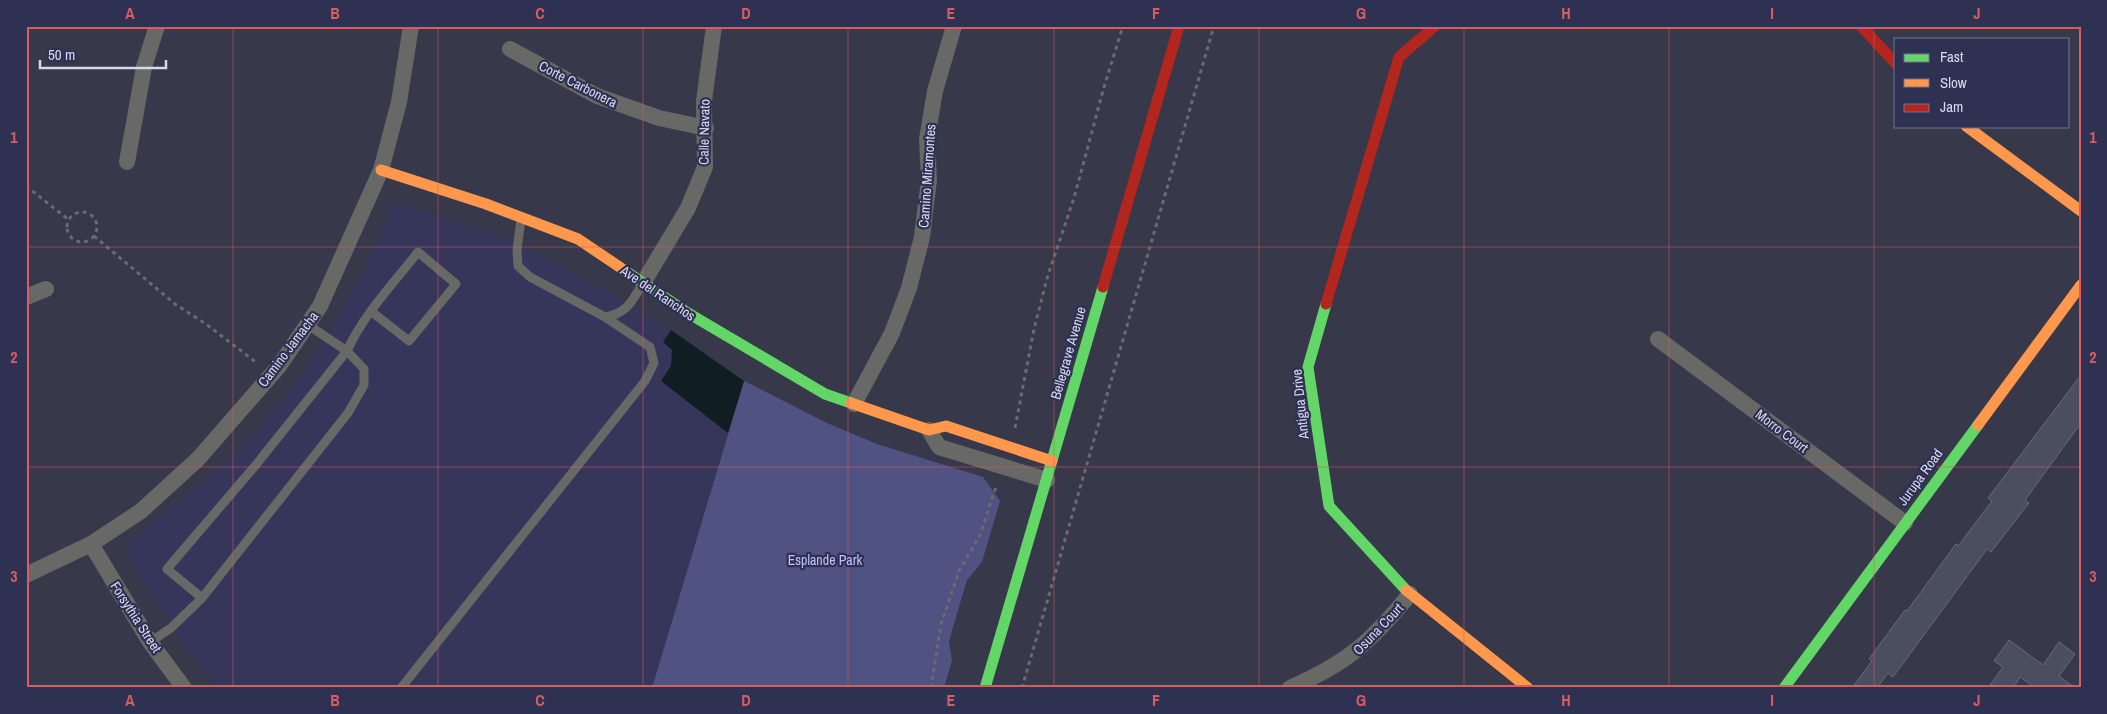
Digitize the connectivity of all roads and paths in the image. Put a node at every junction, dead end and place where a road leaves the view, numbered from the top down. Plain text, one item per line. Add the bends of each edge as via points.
1 (157, 26) edge
2 (411, 26) edge
3 (714, 26) edge
4 (954, 26) edge
5 (1123, 26) edge
6 (1179, 26) edge
7 (1214, 26) edge
8 (1435, 26) edge
9 (1861, 26) edge
10 (510, 49) dead end
11 (1894, 62) edge
12 (706, 128) junction
13 (1969, 128) edge
14 (127, 162) dead end
15 (381, 170) junction
16 (26, 186) edge
17 (2081, 211) edge
18 (522, 217) junction
19 (69, 220) junction
20 (94, 236) junction
21 (644, 283) junction
22 (2081, 285) edge
23 (46, 289) dead end
24 (26, 297) edge
25 (372, 312) junction
26 (606, 316) junction
27 (308, 325) junction
28 (1658, 339) dead end
29 (347, 351) junction
30 (256, 363) dead end
31 (854, 404) junction
32 (1015, 428) dead end
33 (929, 430) junction
34 (1052, 461) junction
35 (1047, 480) junction
36 (996, 487) dead end
37 (1905, 523) junction
38 (91, 544) junction
39 (26, 575) edge
40 (1410, 594) junction
41 (202, 598) junction
42 (150, 642) junction
43 (184, 688) edge
44 (401, 688) edge
45 (931, 688) edge
46 (985, 688) edge
47 (1022, 688) edge
48 (1290, 688) edge
49 (1528, 688) edge
50 (1784, 688) edge

1 - 14 street via 144,67
2 - 15 street, Camino Jamacha via 399,102
3 - 12 street, Calle Navato via 704,101
4 - 31 street, Camino Miramontes via 935,91 927,140 929,180 920,245 909,288 892,333
5 - 32 path via 1074,198 1048,275
6 - 34 street, Bellegrave Avenue
7 - 47 path
8 - 40 street, Antigua Drive via 1399,56 1308,367 1328,506
9 - 11 street
10 - 12 street, Corte Carbonera via 597,96 660,118
12 - 21 street, Calle Navato via 705,167 688,208
13 - 17 street
15 - 18 street, Ave del Ranchos
15 - 27 street, Camino Jamacha via 346,254
16 - 19 path
18 - 21 street, Ave del Ranchos via 578,239
18 - 26 lane via 516,250 518,266 530,277
19 - 20 path via 67,229 74,240 87,242
19 - 20 path via 76,213 91,215 98,227
20 - 30 path via 174,304
21 - 26 lane via 629,306 618,314
21 - 31 street, Ave del Ranchos via 688,313 825,394
22 - 37 street, Jurupa Road
23 - 24 street
25 - 25 lane via 418,252 456,284 409,341
25 - 29 lane
26 - 44 lane via 650,347 654,363 645,381
27 - 29 lane
27 - 38 street, Camino Jamacha via 279,366 198,459 141,511
28 - 37 street, Morro Court
29 - 41 lane via 364,369 364,385 348,413
29 - 41 lane via 256,466 167,570
31 - 33 street, Ave del Ranchos
33 - 34 street, Ave del Ranchos via 946,426
33 - 35 street via 939,447
34 - 35 street, Bellegrave Avenue
35 - 46 street, Bellegrave Avenue
36 - 45 path via 980,535 959,571 942,624
37 - 50 street, Jurupa Road
38 - 39 street, Camino Jamacha
38 - 42 street, Forsythia Street
40 - 48 street, Osuna Court via 1388,622 1349,658
40 - 49 street, Antigua Drive
41 - 42 lane via 171,628
42 - 43 street, Forsythia Street

